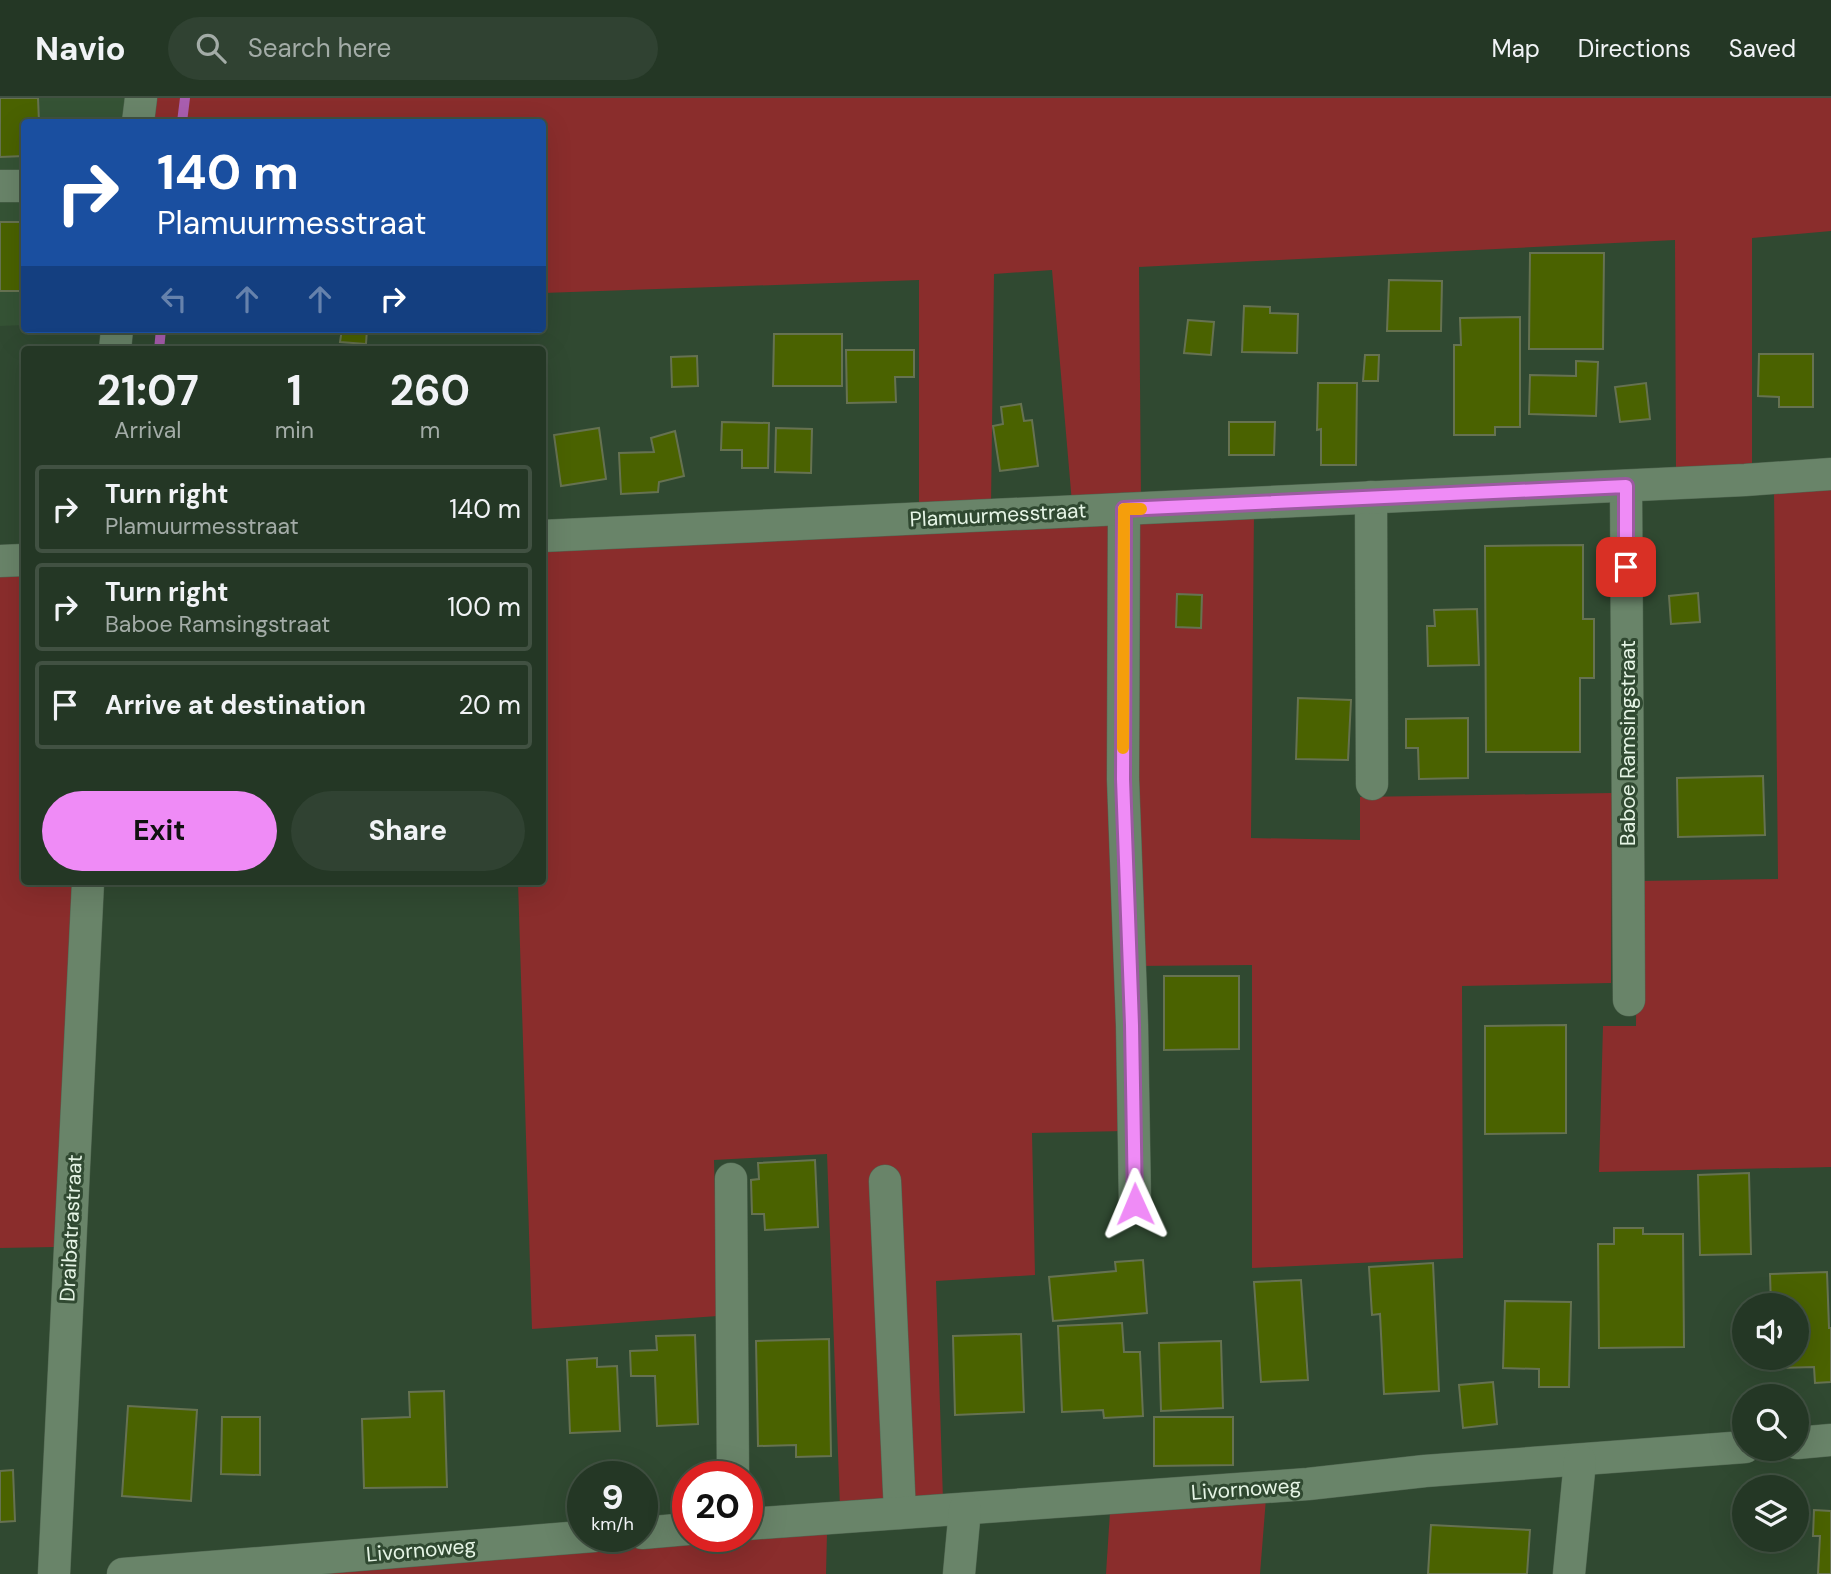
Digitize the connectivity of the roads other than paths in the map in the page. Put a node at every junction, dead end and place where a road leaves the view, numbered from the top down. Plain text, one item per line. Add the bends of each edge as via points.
1 (141, 98) edge
2 (138, 119) edge
3 (0, 186) edge
4 (21, 186) edge
5 (1831, 474) edge
6 (1626, 486) junction
7 (1371, 497) junction
8 (1124, 509) junction
9 (546, 536) edge
10 (21, 560) edge
11 (0, 561) edge
12 (1372, 784) dead end
13 (88, 885) edge
14 (1629, 1000) dead end
15 (731, 1179) dead end
16 (885, 1181) dead end
17 (1135, 1204) dead end
18 (1831, 1440) edge
19 (1809, 1442) edge
20 (1732, 1448) edge
21 (733, 1461) edge
22 (1580, 1461) junction
23 (965, 1509) junction
24 (900, 1513) junction
25 (763, 1523) edge
26 (567, 1538) edge
27 (54, 1574) edge
28 (123, 1574) edge
29 (959, 1574) edge
30 (1569, 1574) edge

1 - 2 street
3 - 4 street
5 - 6 street, Plamuurmesstraat
6 - 7 street, Plamuurmesstraat
6 - 14 street, Baboe Ramsingstraat
7 - 8 street, Plamuurmesstraat
7 - 12 street
8 - 9 street, Plamuurmesstraat
8 - 17 street via 1123,779
10 - 11 street
13 - 27 street, Draibatrastraat
15 - 21 street
16 - 24 street
18 - 19 street
20 - 22 street, Livornoweg
22 - 23 street, Livornoweg
22 - 30 street
23 - 24 street, Livornoweg
23 - 29 street
24 - 25 street, Livornoweg
26 - 28 street, Livornoweg

